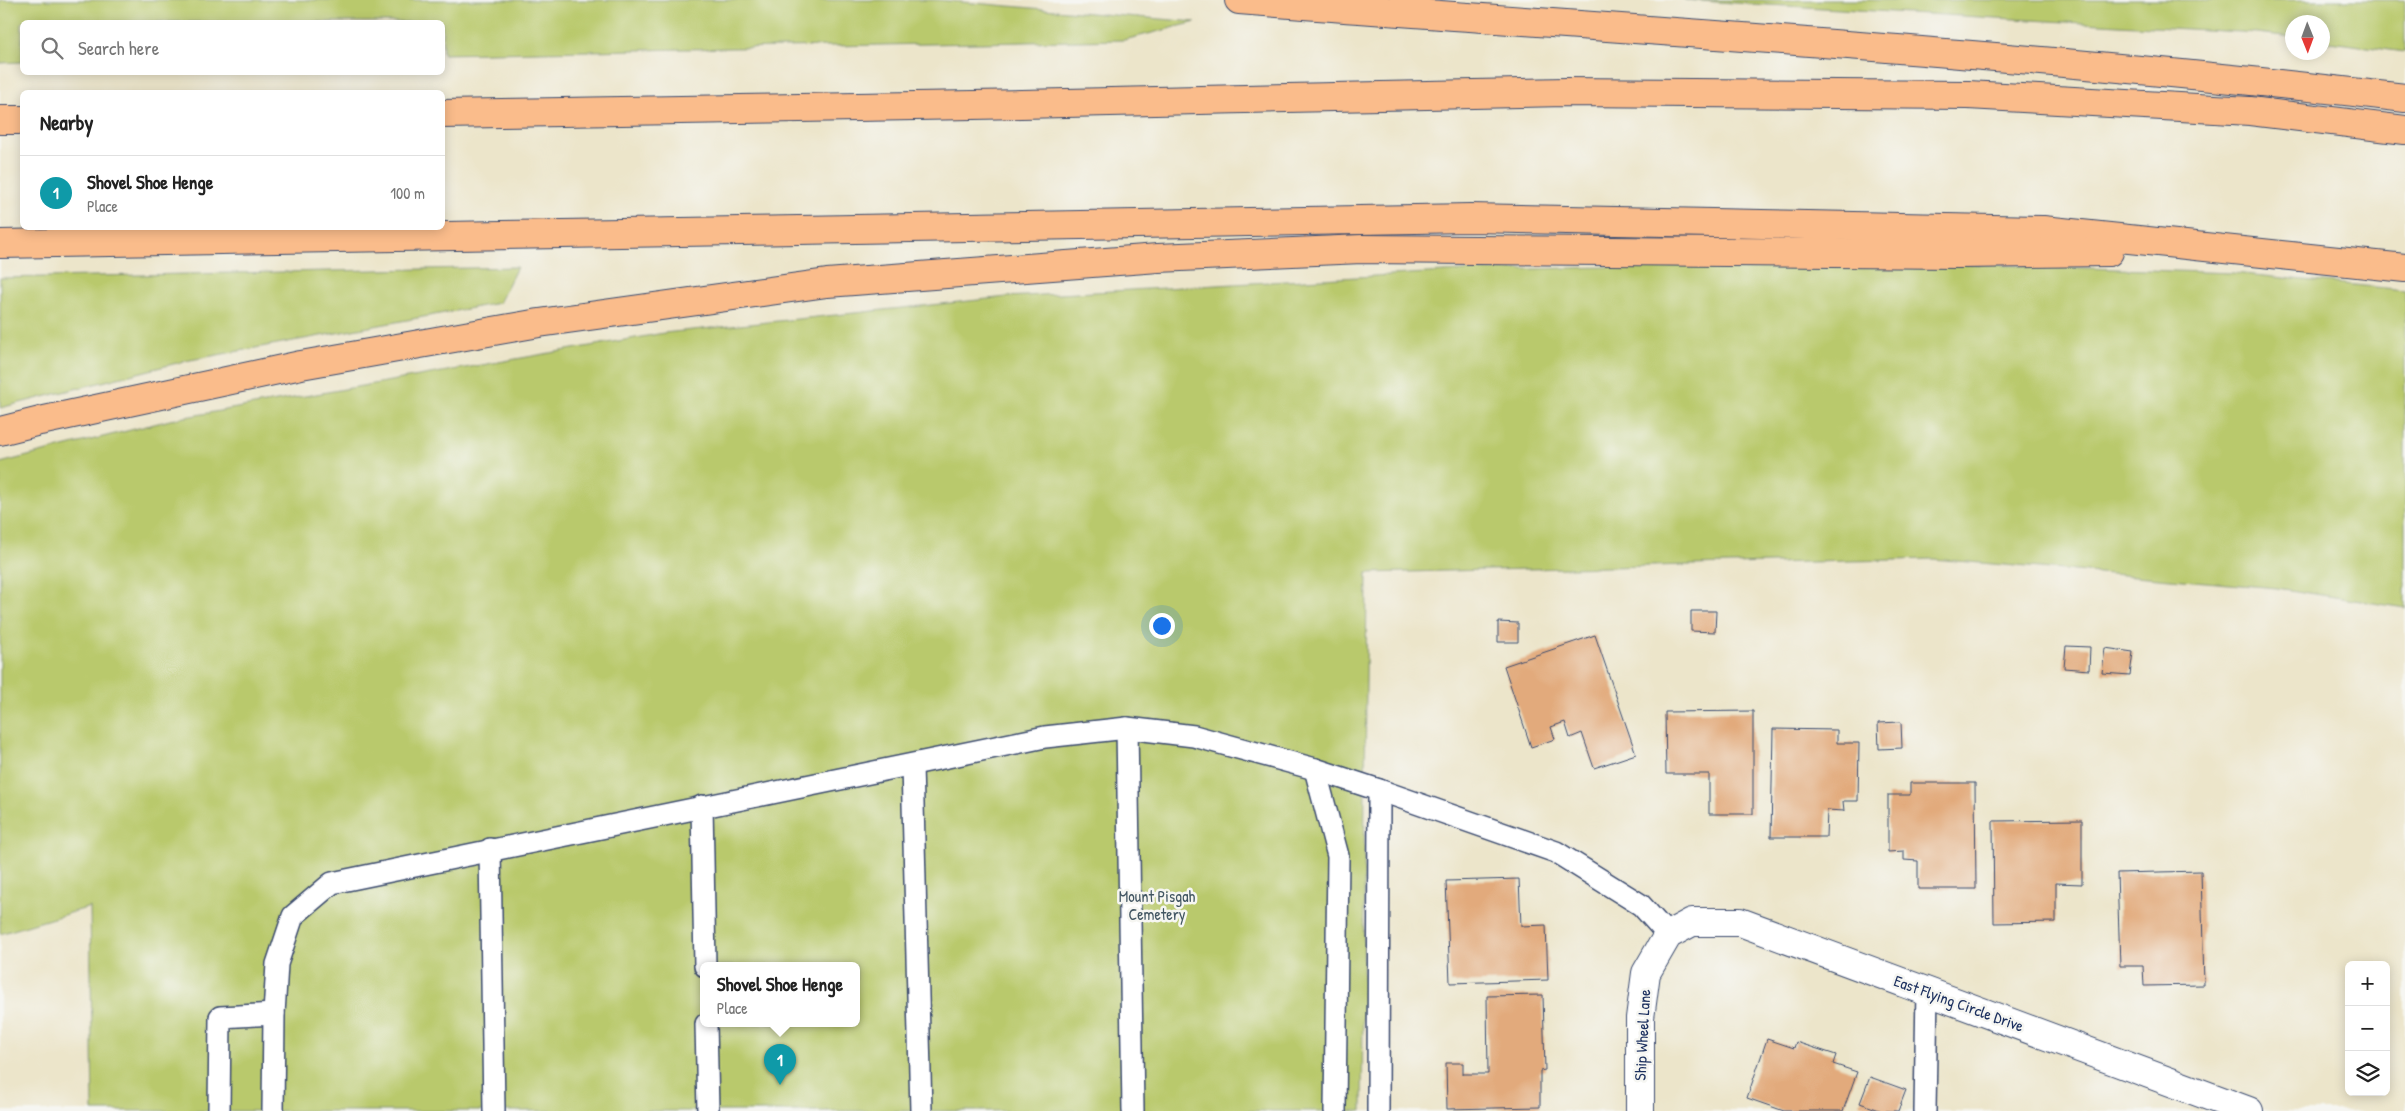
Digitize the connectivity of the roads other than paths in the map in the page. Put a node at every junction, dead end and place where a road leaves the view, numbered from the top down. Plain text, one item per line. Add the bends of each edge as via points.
1 (1239, 0) edge
2 (2405, 98) edge
3 (445, 114) edge
4 (0, 120) edge
5 (20, 120) edge
6 (2405, 130) edge
7 (0, 244) edge
8 (2241, 250) junction
9 (2405, 268) edge
10 (0, 431) edge
11 (1127, 728) junction
12 (912, 765) junction
13 (1316, 769) junction
14 (1379, 790) junction
15 (702, 806) junction
16 (490, 849) junction
17 (1668, 935) junction
18 (705, 962) edge
19 (1927, 990) junction
20 (274, 1014) junction
21 (706, 1027) edge
22 (2206, 1103) edge
23 (219, 1111) edge
24 (273, 1111) edge
25 (494, 1111) edge
26 (708, 1111) edge
27 (921, 1111) edge
28 (1133, 1111) edge
29 (1335, 1111) edge
30 (1378, 1111) edge
31 (1640, 1111) edge
32 (1925, 1111) edge
33 (2249, 1111) edge

1 - 2 highway via 2255,80
3 - 6 highway via 1566,92 1968,95 2250,111
4 - 5 highway
7 - 8 highway via 1470,218 2043,230
8 - 9 highway
8 - 10 highway via 1948,254 1362,249 1158,258 827,283 539,323 310,363
11 - 12 lane via 1045,737
11 - 13 lane via 1194,736
11 - 28 lane
12 - 15 lane
12 - 27 lane
13 - 14 lane
13 - 29 lane via 1338,856
14 - 17 lane via 1556,852 1641,905
14 - 30 lane
15 - 16 lane
15 - 18 lane
16 - 20 lane via 332,883 292,916 277,964
16 - 25 lane
17 - 19 street, East Flying Circle Drive via 1692,922 1740,922
17 - 31 street, Ship Wheel Lane via 1646,972 1640,1018
19 - 22 street, East Flying Circle Drive
19 - 32 lane
20 - 23 lane via 220,1016
20 - 24 lane
21 - 26 lane
22 - 33 street, East Flying Circle Drive

